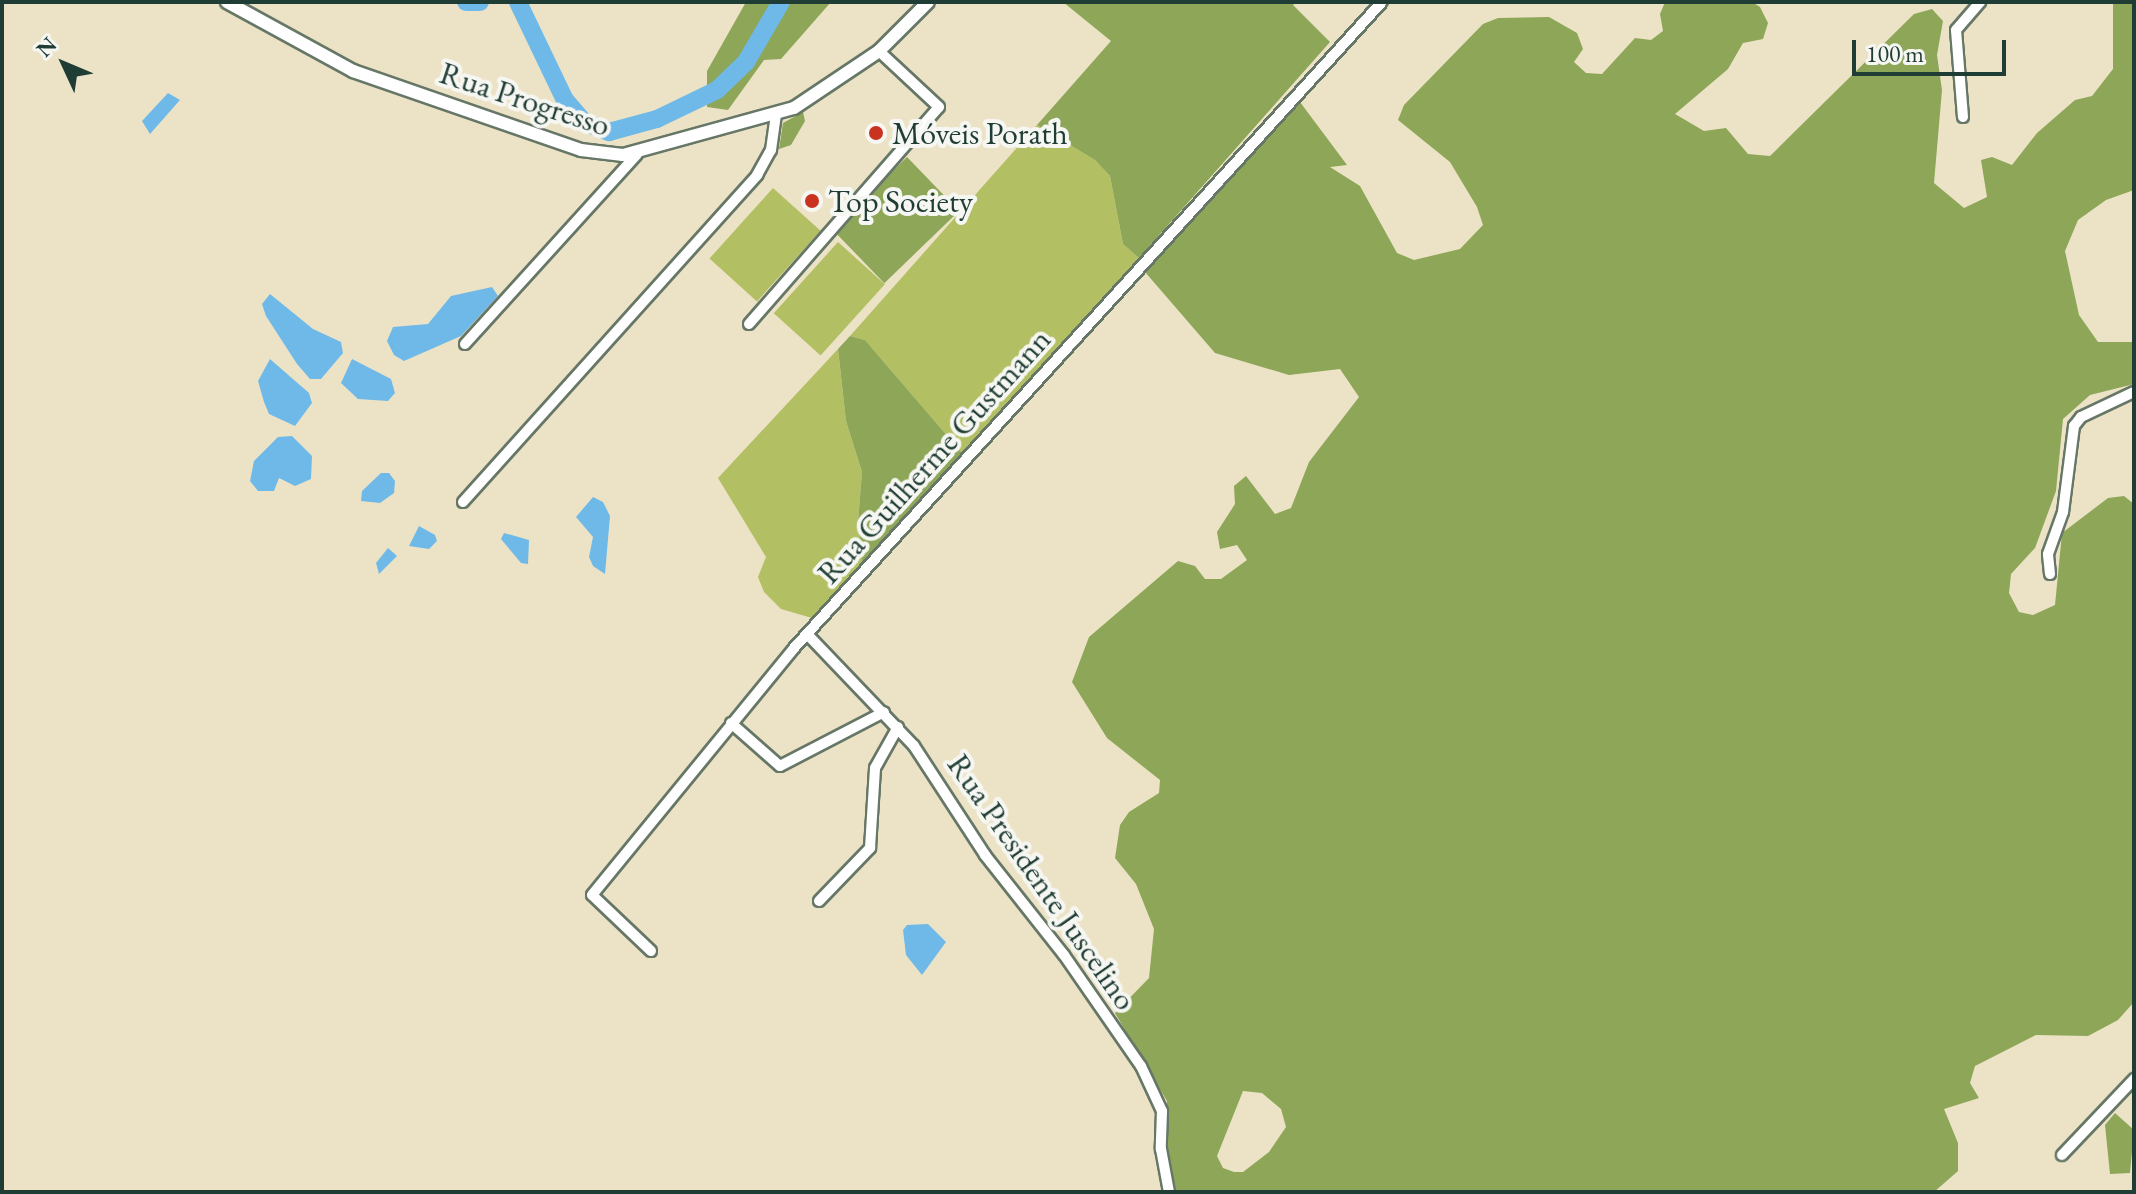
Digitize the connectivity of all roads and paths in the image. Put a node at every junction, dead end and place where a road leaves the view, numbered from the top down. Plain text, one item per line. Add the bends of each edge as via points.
1 (227, 2) edge
2 (928, 2) edge
3 (1382, 2) edge
4 (1980, 2) edge
5 (879, 51) junction
6 (776, 116) junction
7 (1963, 117) dead end
8 (637, 154) junction
9 (749, 324) dead end
10 (465, 344) dead end
11 (2134, 392) edge
12 (463, 502) dead end
13 (2050, 574) dead end
14 (807, 634) junction
15 (884, 712) junction
16 (731, 723) junction
17 (898, 727) junction
18 (819, 901) dead end
19 (651, 951) dead end
20 (2134, 1079) edge
21 (2062, 1155) dead end
22 (1169, 1192) edge

1 - 8 street, Rua Progresso via 353,71 581,150
2 - 5 street, Rua Progresso
3 - 14 street, Rua Guilherme Gustmann
4 - 7 street via 1956,30
5 - 6 street, Rua Progresso
5 - 9 street via 939,107
6 - 8 street, Rua Progresso
6 - 12 street via 771,150 757,175
8 - 10 street
11 - 13 street via 2081,417 2074,426 2060,525 2048,554
14 - 15 street, Rua Presidente Juscelino
14 - 16 street, Rua Guilherme Gustmann
15 - 16 street via 780,766
15 - 17 street, Rua Presidente Juscelino
16 - 19 street, Rua Guilherme Gustmann via 592,895
17 - 18 street via 875,768 870,848
17 - 22 street, Rua Presidente Juscelino via 1155,1089
20 - 21 street

